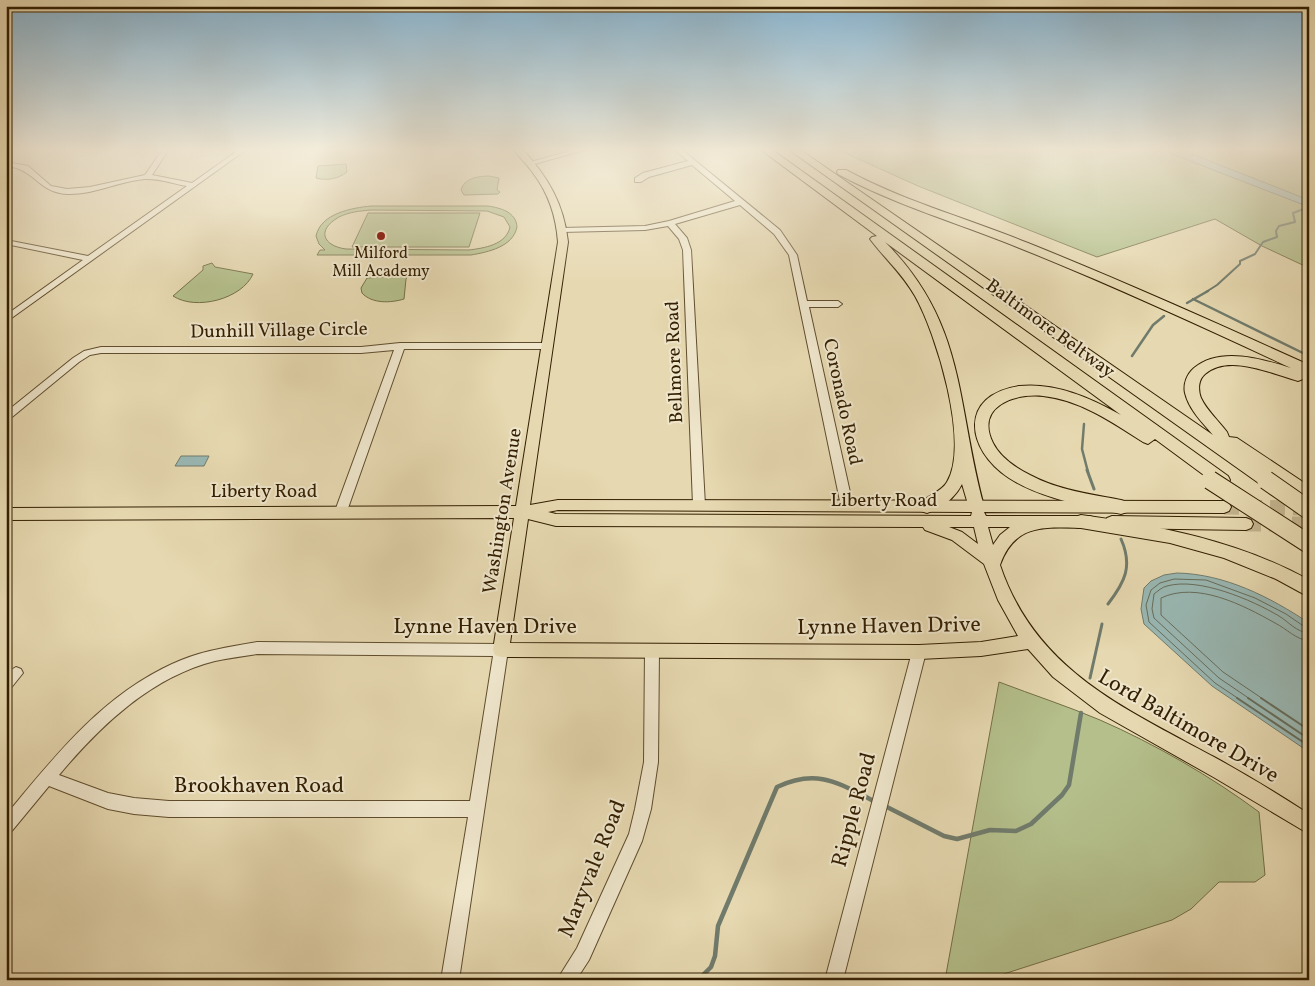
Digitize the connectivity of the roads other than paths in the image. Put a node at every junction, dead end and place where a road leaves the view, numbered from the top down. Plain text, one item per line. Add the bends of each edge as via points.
1 (178, 195) edge
2 (553, 195) edge
3 (733, 195) edge
4 (827, 195) edge
5 (827, 195) edge
6 (859, 195) edge
7 (895, 195) edge
8 (741, 202) junction
9 (670, 223) junction
10 (562, 230) junction
11 (6, 242) edge
12 (90, 259) junction
13 (804, 304) junction
14 (838, 304) dead end
15 (6, 319) edge
16 (1066, 341) junction
17 (400, 346) junction
18 (548, 346) junction
19 (1309, 370) edge
20 (1309, 381) edge
21 (6, 418) edge
22 (1222, 436) junction
23 (962, 448) junction
24 (1216, 480) junction
25 (1309, 495) edge
26 (699, 505) junction
27 (847, 506) junction
28 (927, 506) junction
29 (1121, 507) junction
30 (1224, 507) tunnel mouth
31 (1309, 510) edge
32 (341, 511) junction
33 (523, 512) junction
34 (6, 514) edge
35 (978, 514) junction
36 (913, 521) junction
37 (1037, 522) junction
38 (1081, 522) junction
39 (1246, 524) tunnel mouth
40 (1309, 544) edge
41 (990, 563) junction
42 (1309, 589) edge
43 (1031, 641) junction
44 (501, 650) junction
45 (652, 650) junction
46 (919, 652) junction
47 (16, 672) dead end
48 (6, 683) edge
49 (47, 778) junction
50 (476, 809) junction
51 (1309, 825) edge
52 (6, 827) edge
53 (450, 980) edge
54 (566, 980) edge
55 (834, 980) edge

1 - 12 street
2 - 10 main road, Washington Avenue
3 - 8 street, Coronado Road
4 - 23 highway via 898,261 920,292 942,336 958,410
5 - 24 highway, Baltimore Beltway
6 - 16 highway, Baltimore Beltway
7 - 19 highway via 1119,285
8 - 9 street
8 - 13 street, Coronado Road via 777,232 788,247 796,264
9 - 10 street via 632,229
9 - 26 street, Bellmore Road via 683,238 687,250
10 - 18 main road, Washington Avenue via 561,260
11 - 12 street
12 - 15 street
13 - 14 street
13 - 27 street, Coronado Road
16 - 22 highway via 1114,364
16 - 31 highway, Baltimore Beltway, bridge
17 - 18 street, Dunhill Village Circle
17 - 21 street, Dunhill Village Circle via 361,350 94,351 76,360
17 - 32 street
18 - 33 main road, Washington Avenue
20 - 22 highway via 1279,369 1248,362 1223,362 1203,368 1193,379 1192,393 1200,409
22 - 25 highway
23 - 28 highway via 956,484 944,497
23 - 35 highway
24 - 29 highway via 1124,423 1063,395 1022,391 1000,396 986,407 980,421 983,438 994,456 1013,472 1050,490
24 - 40 highway, bridge
26 - 27 main road, Liberty Road
26 - 33 main road, Liberty Road via 558,505
27 - 28 main road, Liberty Road
28 - 35 main road, Liberty Road
29 - 30 main road, Liberty Road
29 - 35 main road, Liberty Road
32 - 33 main road, Liberty Road
32 - 34 main road, Liberty Road
33 - 36 main road, Liberty Road via 556,520
33 - 44 main road, Washington Avenue
35 - 36 main road, Liberty Road
35 - 37 main road, Liberty Road
35 - 41 main road, Lord Baltimore Drive
36 - 41 main road via 957,536
37 - 38 main road, Liberty Road
37 - 41 main road via 1014,531 1002,540
38 - 39 main road, Liberty Road
38 - 42 highway via 1166,534 1214,546 1260,564
41 - 43 main road, Lord Baltimore Drive via 1012,614
43 - 46 main road, Lynne Haven Drive via 982,649
43 - 51 main road, Lord Baltimore Drive via 1052,666 1093,700 1237,780
44 - 45 main road, Lynne Haven Drive
44 - 49 street, Lynne Haven Drive via 257,648 204,658 158,677 120,703 85,734
44 - 50 street, Washington Avenue
45 - 46 main road, Lynne Haven Drive
45 - 54 street, Maryvale Road via 650,762 643,809 636,835 583,954
46 - 55 street, Ripple Road
47 - 48 street
49 - 50 street, Brookhaven Road via 108,801 169,809
49 - 52 street, Lynne Haven Drive
50 - 53 street, Washington Avenue

